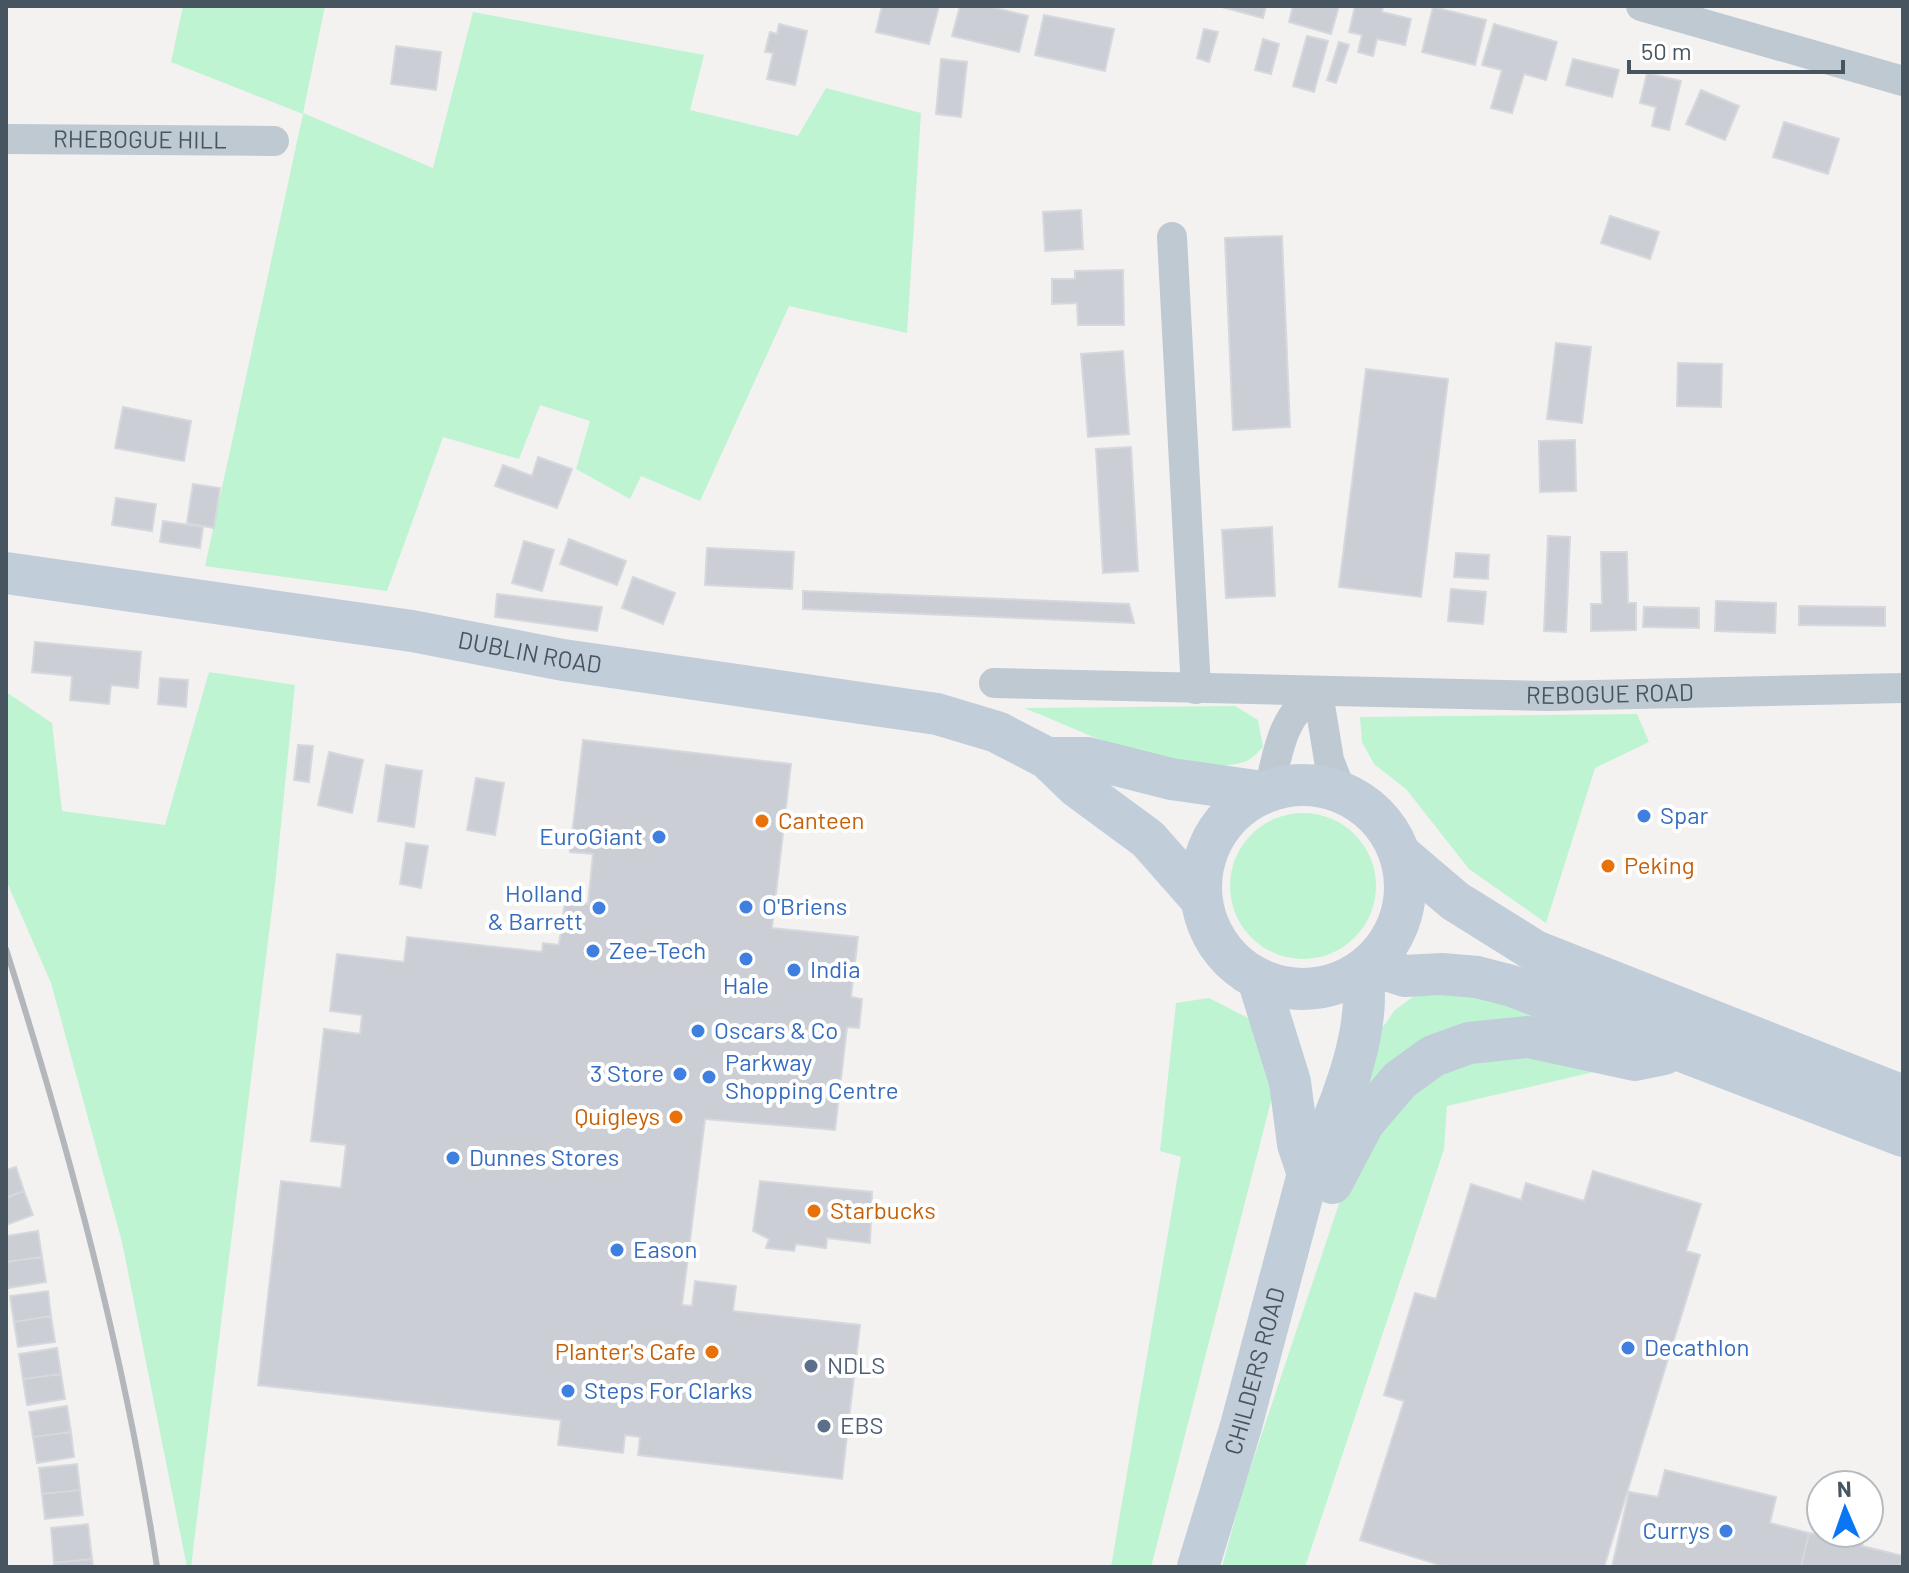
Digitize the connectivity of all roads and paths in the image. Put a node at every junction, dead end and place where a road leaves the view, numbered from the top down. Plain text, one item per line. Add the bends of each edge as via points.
1 (1641, 6) edge
2 (1903, 81) edge
3 (6, 139) edge
4 (274, 141) dead end
5 (1172, 237) dead end
6 (6, 573) edge
7 (994, 683) dead end
8 (1903, 688) edge
9 (1196, 689) junction
10 (1318, 693) junction
11 (1047, 758) junction
12 (1266, 791) junction
13 (1341, 791) junction
14 (1401, 855) junction
15 (1200, 898) junction
16 (1366, 968) junction
17 (1258, 979) junction
18 (1681, 1050) junction
19 (1903, 1096) edge
20 (1903, 1136) edge
21 (1304, 1193) junction
22 (1198, 1567) edge

1 - 2 street
3 - 4 street, RHEBOGUE HILL
5 - 9 street
6 - 11 main road, DUBLIN ROAD via 937,714 997,732
7 - 9 street, REBOGUE ROAD
8 - 10 street, REBOGUE ROAD via 1658,695
9 - 10 street, REBOGUE ROAD
10 - 12 street via 1298,704 1282,735
10 - 13 street via 1329,760
11 - 12 main road via 1088,758 1171,779
11 - 15 main road via 1148,839
12 - 13 main road via 1305,784
12 - 15 main road via 1240,805 1215,835 1201,872
13 - 14 main road via 1367,806
14 - 16 main road via 1406,885 1402,914 1390,942
14 - 19 main road via 1455,901 1535,951
15 - 17 main road via 1220,946
16 - 17 main road via 1329,986 1293,988
16 - 18 main road via 1500,983
16 - 21 main road, CHILDERS ROAD via 1358,1041
17 - 21 main road via 1290,1082
18 - 20 main road
18 - 21 main road via 1635,1060 1528,1037 1469,1043 1433,1056 1400,1080 1364,1122 1335,1180
21 - 22 main road, CHILDERS ROAD

